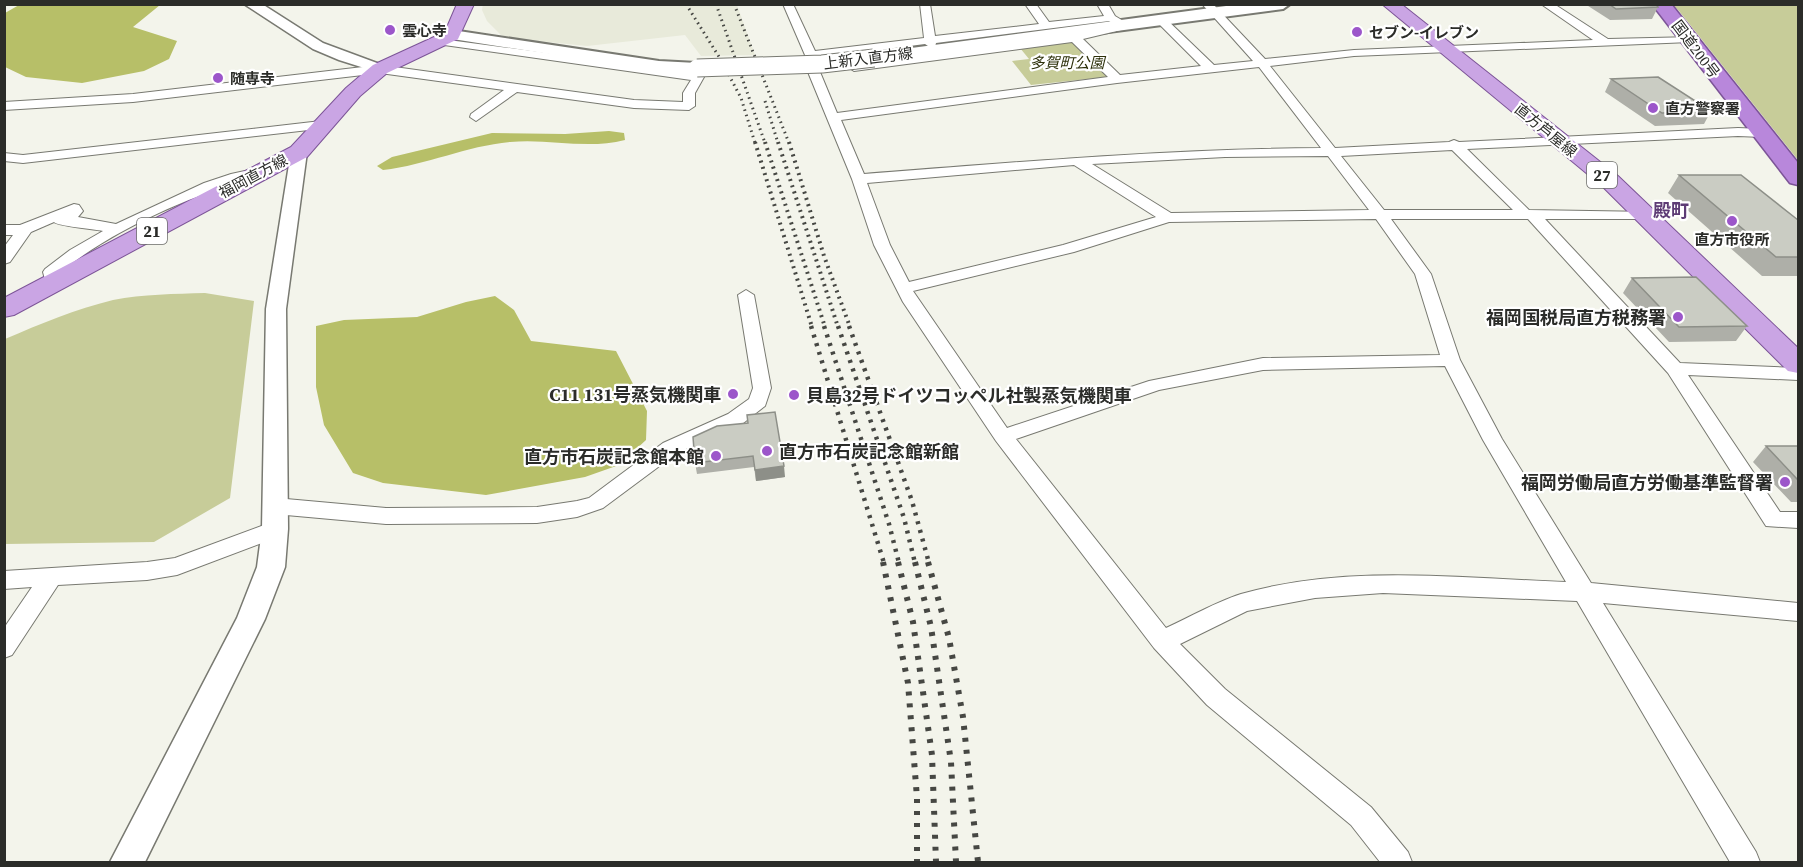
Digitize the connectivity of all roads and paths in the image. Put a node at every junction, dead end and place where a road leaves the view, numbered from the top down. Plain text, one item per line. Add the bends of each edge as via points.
1 (250, 4) edge
2 (466, 4) edge
3 (788, 4) edge
4 (925, 4) edge
5 (1030, 4) edge
6 (1102, 4) edge
7 (1282, 4) edge
8 (1390, 4) edge
9 (1546, 4) edge
10 (1661, 4) edge
11 (1278, 5) edge
12 (1211, 9) edge
13 (1160, 19) junction
14 (1116, 21) junction
15 (1045, 25) junction
16 (446, 38) junction
17 (1074, 38) junction
18 (1690, 39) junction
19 (1606, 43) junction
20 (932, 49) junction
21 (1447, 50) junction
22 (811, 55) junction
23 (1261, 62) junction
24 (1210, 68) junction
25 (380, 69) junction
26 (814, 72) junction
27 (1117, 79) junction
28 (514, 88) junction
29 (4, 106) edge
30 (476, 117) dead end
31 (833, 117) junction
32 (321, 125) junction
33 (1762, 133) junction
34 (1556, 139) junction
35 (1454, 144) junction
36 (298, 152) junction
37 (1331, 152) junction
38 (4, 157) edge
39 (1077, 161) junction
40 (264, 171) junction
41 (1798, 178) edge
42 (859, 179) junction
43 (1380, 214) junction
44 (1528, 214) junction
45 (1646, 215) junction
46 (1168, 218) junction
47 (25, 229) junction
48 (117, 229) junction
49 (4, 230) edge
50 (4, 259) edge
51 (53, 284) junction
52 (904, 288) junction
53 (746, 295) dead end
54 (4, 309) edge
55 (1451, 360) junction
56 (1798, 364) edge
57 (1675, 369) junction
58 (1798, 374) edge
59 (1004, 436) junction
60 (275, 518) junction
61 (1798, 520) edge
62 (51, 578) junction
63 (4, 580) edge
64 (1586, 592) junction
65 (1798, 612) edge
66 (1162, 641) junction
67 (4, 648) edge
68 (127, 862) edge
69 (1398, 862) edge
70 (1746, 862) edge

1 - 25 street via 266,10 309,41
2 - 16 main road
3 - 22 street
4 - 20 street
5 - 15 street
6 - 14 street
7 - 11 main road, 上新入直方線
8 - 21 main road, 直方芦屋線 / 27
9 - 19 street
10 - 18 highway, 国道200号
11 - 12 main road, 上新入直方線
12 - 13 main road, 上新入直方線
12 - 23 street
13 - 14 main road, 上新入直方線
13 - 24 street
14 - 15 street
14 - 16 main road, 上新入直方線, bridge via 822,64 697,68
14 - 17 street via 1121,27
15 - 20 street
16 - 25 main road, 福岡直方線 / 21
16 - 28 street via 698,77 689,93 689,106 634,104
17 - 20 street
17 - 27 street
18 - 19 street
18 - 33 highway, 国道200号
19 - 21 street
20 - 22 street
20 - 26 street
21 - 23 street
21 - 34 main road, 直方芦屋線 / 27
22 - 26 street
23 - 24 street
23 - 37 street
24 - 27 street
25 - 28 street
25 - 29 street via 133,98
25 - 32 main road, 福岡直方線 / 21
26 - 31 street
27 - 31 street
28 - 30 street
31 - 42 street
32 - 36 main road, 福岡直方線 / 21
32 - 38 street via 222,133 23,159
33 - 34 street
33 - 41 highway, 国道200号
34 - 35 street
34 - 45 main road, 直方芦屋線 / 27
35 - 37 street
35 - 44 street
36 - 40 main road, 福岡直方線 / 21
36 - 60 street via 276,309
37 - 39 street
37 - 43 street
39 - 42 street
39 - 46 street
40 - 48 street via 215,182
40 - 51 main road, 福岡直方線 / 21
42 - 52 street via 882,245
43 - 44 street
43 - 46 street
43 - 55 street via 1423,274
44 - 45 street
44 - 57 street
45 - 56 main road, 直方芦屋線 / 27
46 - 52 street via 1068,249
47 - 48 street via 74,208 76,211 61,222
47 - 49 street
47 - 50 street
48 - 51 street via 59,265 51,272
51 - 54 main road, 福岡直方線 / 21
52 - 59 street via 910,303
53 - 60 street via 762,388 758,402 735,419 670,448 596,502 537,515
55 - 59 street via 1263,364 1156,386
55 - 64 street via 1493,440
57 - 58 street
57 - 61 street via 1774,520
59 - 66 street
60 - 62 street via 177,566 147,572
60 - 68 street via 272,567 251,619
62 - 63 street
62 - 67 street
64 - 65 street
64 - 66 street via 1383,584 1315,589 1243,603
64 - 70 street
66 - 69 street via 1216,697 1361,816

